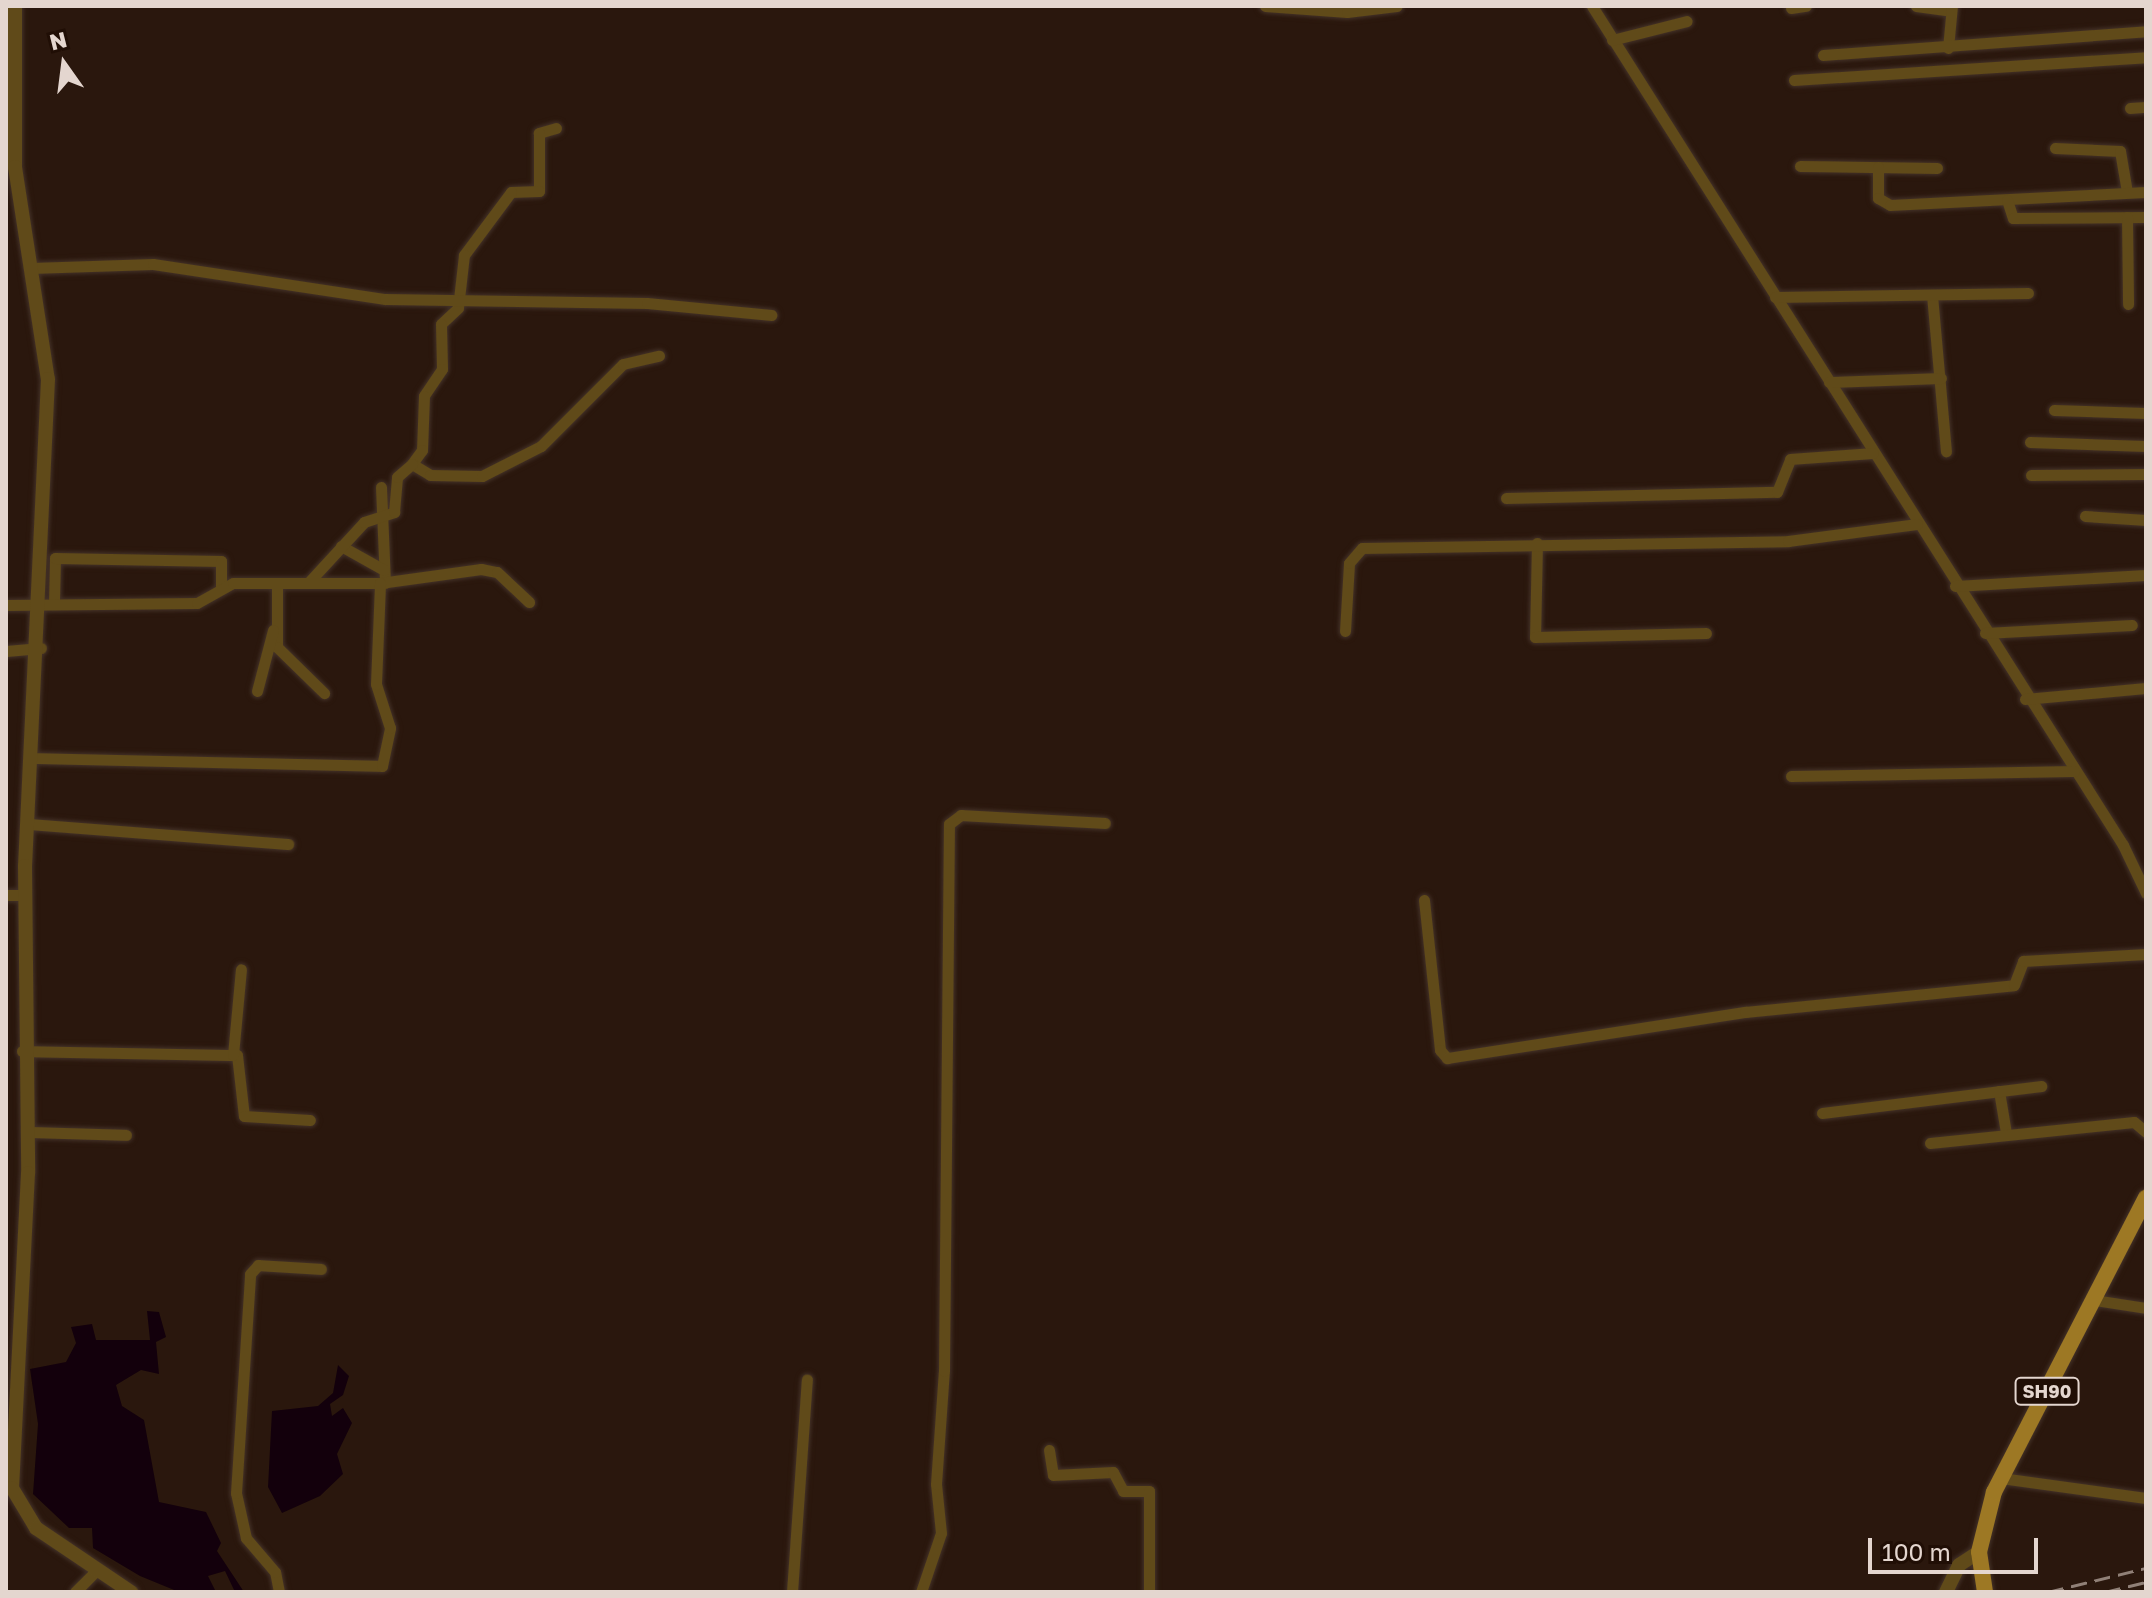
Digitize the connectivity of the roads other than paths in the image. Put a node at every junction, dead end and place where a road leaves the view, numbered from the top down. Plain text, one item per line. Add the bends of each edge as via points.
1 (15, 6) edge
2 (1265, 6) edge
3 (1397, 6) edge
4 (1592, 6) edge
5 (1806, 6) edge
6 (1916, 6) edge
7 (1791, 8) edge
8 (1951, 9) edge
9 (1687, 21) dead end
10 (2146, 31) edge
11 (1612, 40) junction
12 (1948, 48) junction
13 (1823, 55) dead end
14 (2146, 57) edge
15 (1794, 80) dead end
16 (2146, 107) edge
17 (2130, 108) dead end
18 (556, 128) dead end
19 (10, 144) edge
20 (2055, 148) dead end
21 (1800, 166) dead end
22 (1878, 167) junction
23 (1937, 168) dead end
24 (2127, 192) junction
25 (2146, 192) edge
26 (2007, 200) junction
27 (2127, 217) junction
28 (2146, 217) edge
29 (31, 268) junction
30 (2028, 293) dead end
31 (1932, 295) junction
32 (1775, 297) junction
33 (458, 300) junction
34 (2128, 304) dead end
35 (771, 315) dead end
36 (659, 356) dead end
37 (1941, 378) junction
38 (1829, 382) junction
39 (2054, 410) dead end
40 (2146, 413) edge
41 (2030, 442) dead end
42 (2146, 446) edge
43 (1946, 451) dead end
44 (1873, 453) junction
45 (412, 464) junction
46 (2146, 474) edge
47 (2031, 475) dead end
48 (381, 487) dead end
49 (1506, 498) dead end
50 (2085, 516) dead end
51 (382, 518) junction
52 (2146, 520) edge
53 (1917, 524) junction
54 (1537, 543) junction
55 (341, 546) junction
56 (2146, 575) edge
57 (383, 579) junction
58 (277, 583) junction
59 (308, 583) junction
60 (1955, 586) junction
61 (221, 587) junction
62 (47, 602) junction
63 (529, 602) dead end
64 (6, 605) edge
65 (274, 625) junction
66 (2132, 625) dead end
67 (1345, 631) dead end
68 (1706, 633) dead end
69 (1985, 633) junction
70 (41, 648) junction
71 (6, 651) edge
72 (2146, 688) edge
73 (257, 691) dead end
74 (324, 693) dead end
75 (2025, 699) junction
76 (32, 758) junction
77 (2074, 771) junction
78 (1791, 776) dead end
79 (1105, 823) dead end
80 (28, 824) junction
81 (288, 844) dead end
82 (2146, 893) edge
83 (6, 895) edge
84 (25, 895) junction
85 (1424, 900) dead end
86 (2146, 954) edge
87 (241, 969) dead end
88 (22, 1051) junction
89 (233, 1055) junction
90 (2041, 1086) dead end
91 (1999, 1091) junction
92 (1822, 1113) dead end
93 (310, 1120) dead end
94 (27, 1132) junction
95 (2146, 1132) edge
96 (2006, 1133) junction
97 (126, 1135) dead end
98 (1930, 1143) dead end
99 (2146, 1198) edge
100 (321, 1269) dead end
101 (2094, 1300) junction
102 (2146, 1308) edge
103 (807, 1380) dead end
104 (1049, 1450) dead end
105 (2001, 1478) junction
106 (2146, 1498) edge
107 (1979, 1552) junction
108 (95, 1572) junction
109 (75, 1592) edge
110 (131, 1592) edge
111 (279, 1592) edge
112 (792, 1592) edge
113 (921, 1592) edge
114 (1149, 1592) edge
115 (1946, 1592) edge
116 (1985, 1592) edge

1 - 19 street
2 - 3 street via 1334,12
4 - 11 street
5 - 7 street
6 - 8 street
8 - 12 street
9 - 11 street
10 - 12 street
11 - 32 street
12 - 13 street
14 - 15 street
16 - 17 street
18 - 33 street via 539,133 539,191 511,192 464,255
19 - 29 street
20 - 24 street via 2120,151
21 - 22 street
22 - 23 street
22 - 26 street via 1885,205
24 - 25 street
24 - 26 street
26 - 27 street via 2013,218
27 - 28 street
27 - 34 street
29 - 33 street via 153,264 385,299
29 - 62 street via 48,379
30 - 31 street
31 - 32 street
31 - 37 street
32 - 38 street
33 - 35 street via 652,303
33 - 45 street via 441,324 442,369 424,396 422,450
36 - 45 street via 623,364 541,446 482,476 430,475
37 - 38 street
37 - 43 street
38 - 44 street
39 - 40 street
41 - 42 street
44 - 49 street via 1790,459 1777,492
44 - 53 street
45 - 51 street via 401,468 398,501
46 - 47 street
48 - 51 street
50 - 52 street
51 - 55 street via 364,522
51 - 57 street
53 - 54 street via 1788,541
53 - 60 street
54 - 67 street via 1357,549 1349,563
54 - 68 street via 1535,637
55 - 57 street
55 - 59 street
56 - 60 street
57 - 59 street
57 - 63 street via 481,569 497,572
57 - 76 street via 376,684 390,723 387,760 379,768
58 - 59 street
58 - 61 street
58 - 65 street
60 - 69 street
61 - 62 street via 197,603
61 - 62 street via 221,561 55,558
62 - 64 street
62 - 70 street
65 - 73 street
65 - 74 street via 277,647
66 - 69 street
69 - 75 street
70 - 71 street
70 - 76 street
72 - 75 street
75 - 77 street
76 - 80 street
77 - 78 street
77 - 82 street
79 - 113 street via 961,815 949,824 944,1371 936,1484 941,1533
80 - 81 street
80 - 84 street
83 - 84 street
84 - 88 street
85 - 86 street via 1440,1050 1447,1058 1745,1012 2017,985 2023,961
87 - 89 street
88 - 89 street
88 - 94 street
89 - 93 street via 243,1061 244,1116
90 - 91 street
91 - 92 street
91 - 96 street
94 - 97 street
94 - 108 street via 12,1488 36,1528
95 - 96 street via 2134,1122
96 - 98 street
99 - 101 main road, SH90
100 - 111 street via 258,1265 250,1274 236,1493 246,1538 275,1572
101 - 102 street
101 - 105 main road, SH90
103 - 112 street
104 - 114 street via 1053,1475 1113,1472 1123,1491 1149,1491
105 - 106 street
105 - 107 main road, SH90
107 - 115 street via 1959,1565
107 - 116 main road, SH90
108 - 109 street
108 - 110 street

